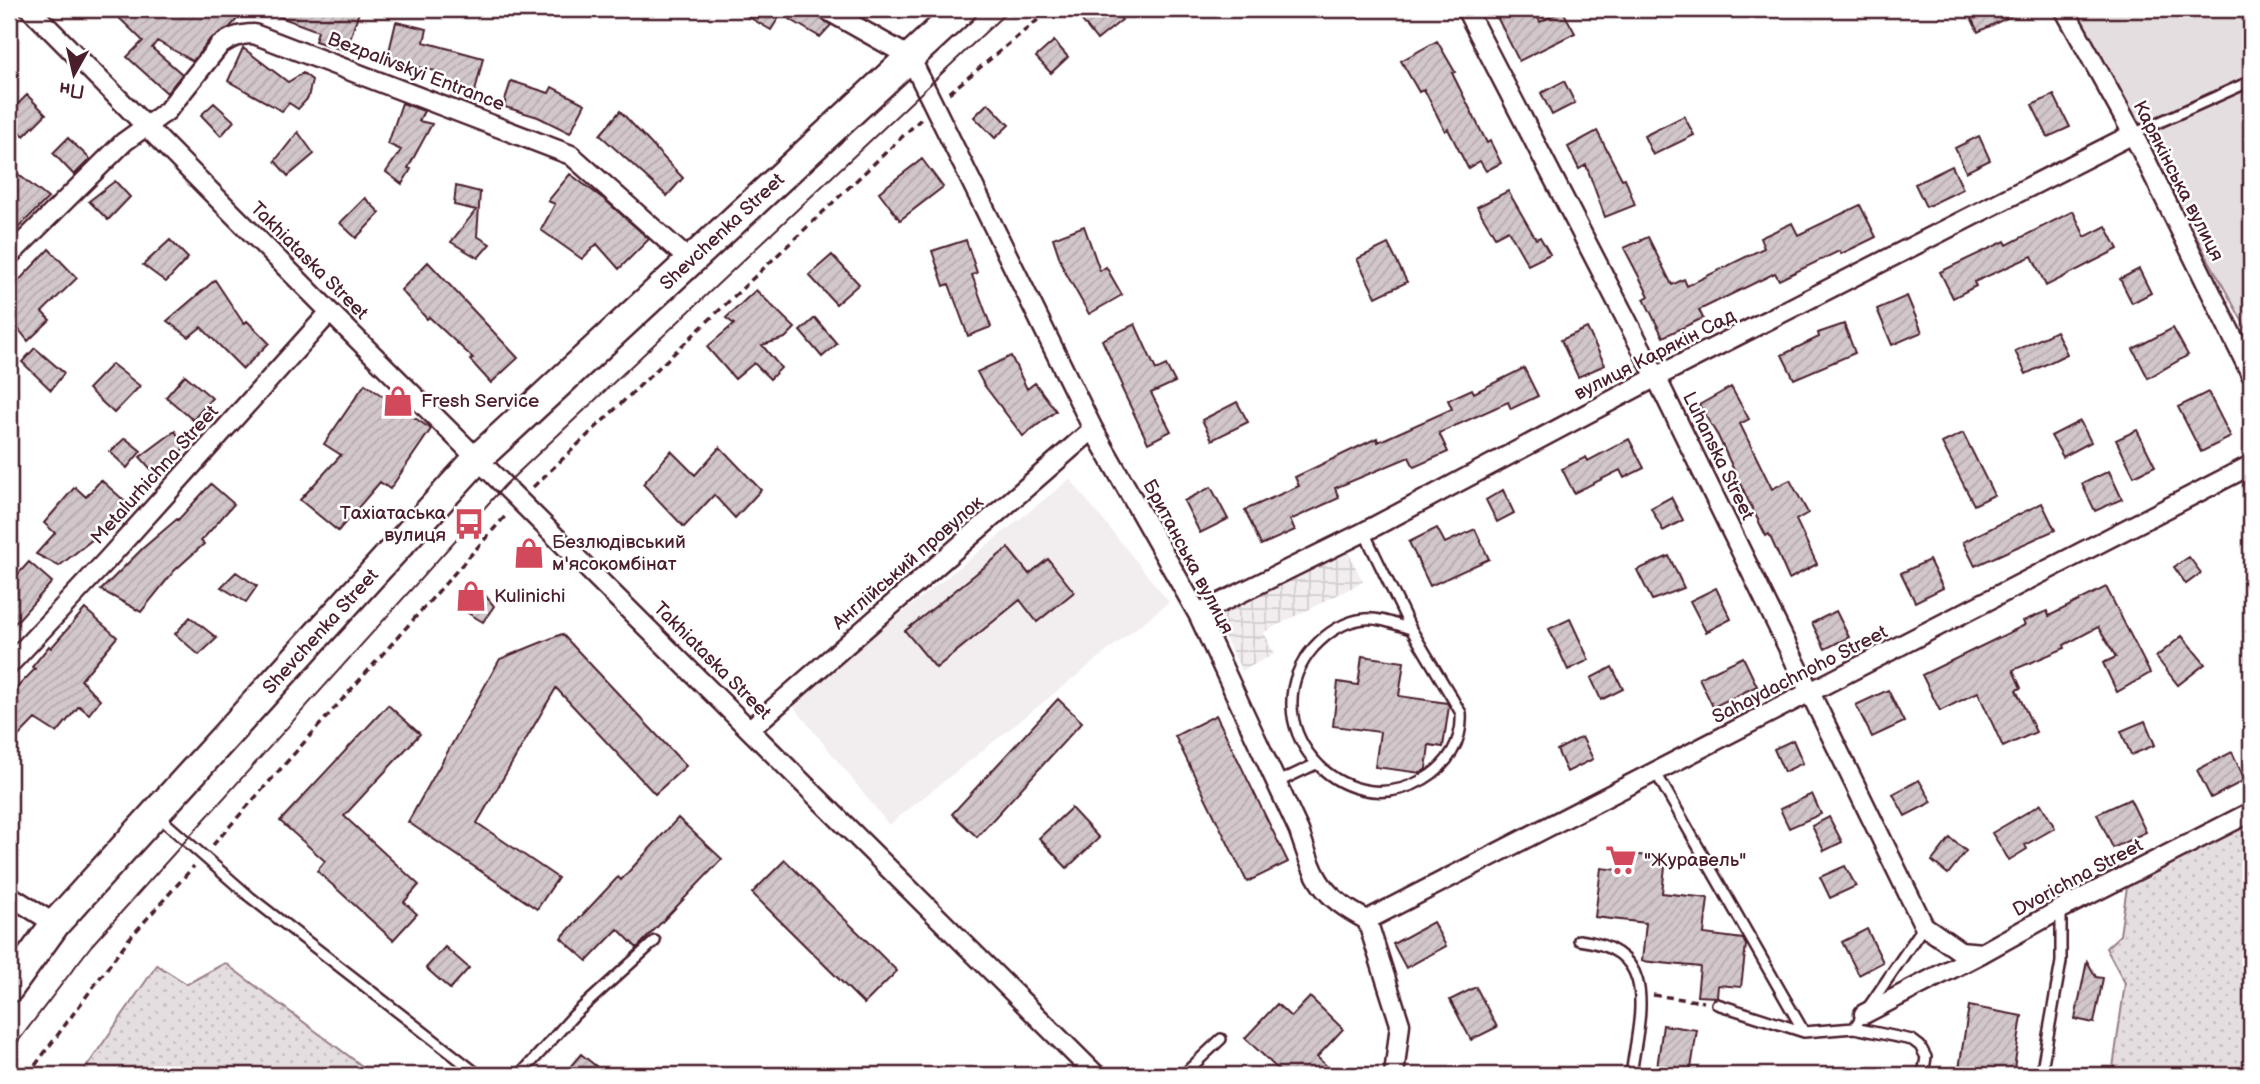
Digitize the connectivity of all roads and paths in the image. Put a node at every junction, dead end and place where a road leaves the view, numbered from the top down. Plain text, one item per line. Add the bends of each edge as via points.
1 (30, 9) edge
2 (825, 9) edge
3 (962, 9) edge
4 (1051, 9) edge
5 (1466, 9) edge
6 (2064, 9) edge
7 (910, 57) junction
8 (2251, 81) edge
9 (935, 106) junction
10 (145, 126) junction
11 (2133, 134) junction
12 (9, 256) edge
13 (689, 260) junction
14 (330, 312) junction
15 (2251, 374) edge
16 (1656, 377) junction
17 (1093, 429) junction
18 (478, 459) junction
19 (2251, 465) edge
20 (520, 499) junction
21 (1364, 532) junction
22 (1198, 614) junction
23 (1411, 629) junction
24 (9, 664) edge
25 (1810, 693) junction
26 (750, 729) junction
27 (1316, 764) junction
28 (1656, 772) junction
29 (1276, 783) junction
30 (2251, 812) edge
31 (155, 814) junction
32 (203, 856) junction
33 (9, 895) edge
34 (2061, 909) junction
35 (1367, 920) junction
36 (55, 924) junction
37 (1924, 926) junction
38 (1579, 940) dead end
39 (655, 941) dead end
40 (1982, 953) junction
41 (9, 988) edge
42 (1641, 994) junction
43 (1717, 1004) joint
44 (1859, 1021) junction
45 (1804, 1032) junction
46 (1221, 1039) dead end
47 (28, 1075) edge
48 (479, 1075) edge
49 (520, 1075) edge
50 (1096, 1075) edge
51 (1183, 1075) edge
52 (1394, 1075) edge
53 (1631, 1075) edge
54 (1923, 1075) edge
55 (2041, 1075) edge

1 - 10 street, Takhiataska Street
2 - 7 street
3 - 7 main road, Shevchenka Street
4 - 9 path
5 - 16 street, Luhanska Street
6 - 11 street, Карякінська вулиця
7 - 9 street, Британська вулиця
7 - 13 main road, Shevchenka Street
8 - 11 lane
9 - 17 street, Британська вулиця
9 - 20 path
10 - 12 street, Bezpalivskyi Entrance
10 - 13 street, Bezpalivskyi Entrance via 167,111 219,46 229,38 254,34 571,155
10 - 14 street, Takhiataska Street
11 - 15 street, Карякінська вулиця
11 - 16 street, вулиця Карякін Сад
13 - 18 main road, Shevchenka Street
14 - 18 street, Takhiataska Street
14 - 24 street, Metalurhichna Street
16 - 21 street, вулиця Карякін Сад
16 - 25 street, Luhanska Street
17 - 22 street, Британська вулиця
17 - 26 street, Англійський провулок
18 - 20 street, Takhiataska Street
18 - 31 main road, Shevchenka Street
19 - 25 street, Sahaydachnoho Street
20 - 26 street, Takhiataska Street
20 - 32 path
21 - 22 street, вулиця Карякін Сад
21 - 23 lane
22 - 29 street, Британська вулиця
23 - 27 lane via 1365,619 1333,631 1308,654 1292,702 1297,735
23 - 27 lane via 1461,713 1459,740 1451,755 1426,778 1394,791 1352,787
25 - 28 street, Sahaydachnoho Street
25 - 37 street, Luhanska Street
26 - 50 street, Takhiataska Street
27 - 29 lane
28 - 35 street, Sahaydachnoho Street
28 - 45 lane
29 - 35 street, Британська вулиця via 1324,890 1343,908
30 - 34 street, Dvorichna Street
31 - 32 lane
31 - 36 main road, Shevchenka Street
32 - 47 path via 128,940
32 - 48 lane
33 - 36 street
34 - 40 street, Dvorichna Street
34 - 55 lane via 2060,962
35 - 52 street via 1400,1024
36 - 41 main road, Shevchenka Street
37 - 40 street via 1960,951
37 - 44 lane
38 - 42 lane via 1615,950 1629,964
39 - 49 lane via 574,1015
40 - 44 street, Dvorichna Street
42 - 43 path
42 - 53 lane
43 - 45 lane
44 - 45 lane
44 - 54 lane via 1920,1046 1926,1057
46 - 51 lane

